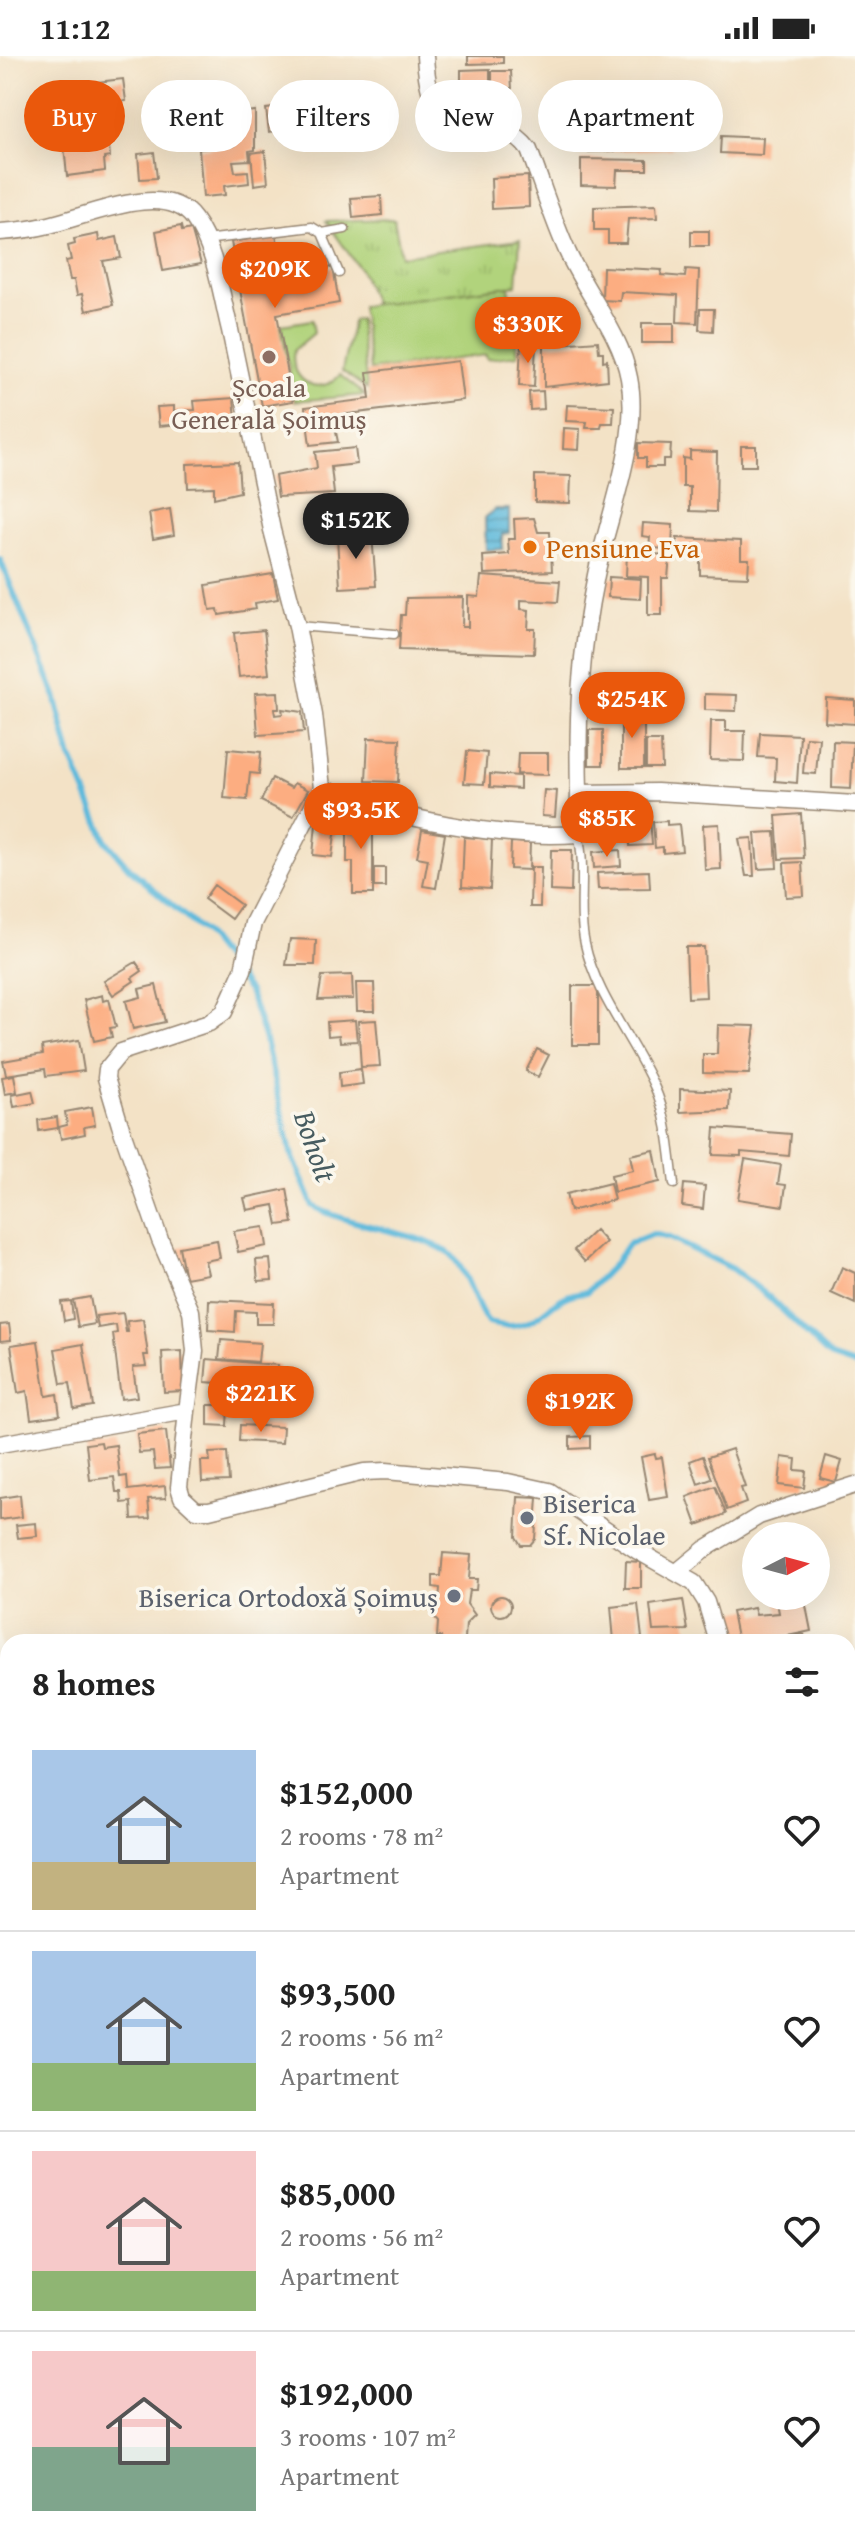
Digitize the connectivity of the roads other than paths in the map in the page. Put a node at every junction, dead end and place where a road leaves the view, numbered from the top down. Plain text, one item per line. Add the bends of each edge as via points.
1 (425, 56) edge
2 (345, 229) dead end
3 (0, 232) edge
4 (322, 233) junction
5 (205, 240) junction
6 (339, 273) dead end
7 (297, 626) junction
8 (394, 634) dead end
9 (322, 788) junction
10 (579, 793) junction
11 (855, 804) edge
12 (578, 834) junction
13 (674, 1184) dead end
14 (187, 1411) junction
15 (0, 1444) edge
16 (855, 1485) edge
17 (677, 1572) junction
18 (715, 1634) edge

1 - 10 street via 430,97 444,118 507,131 529,150 568,252 630,380 632,402 621,472 580,664
2 - 4 lane
3 - 5 street via 150,201 172,202 187,210
4 - 5 lane via 300,226
4 - 6 lane
5 - 7 street
7 - 8 lane
7 - 9 street
9 - 12 street via 350,800 468,826 520,834
9 - 14 street via 253,923 243,970 224,1012 209,1023 121,1052 107,1069 160,1240 191,1311 195,1351
10 - 11 street via 657,792
10 - 12 street
12 - 13 lane via 585,945 610,1006 656,1090
14 - 15 street
14 - 17 street via 179,1487 196,1510 364,1472 508,1482 549,1491
16 - 17 street via 759,1516
17 - 18 street via 701,1591

